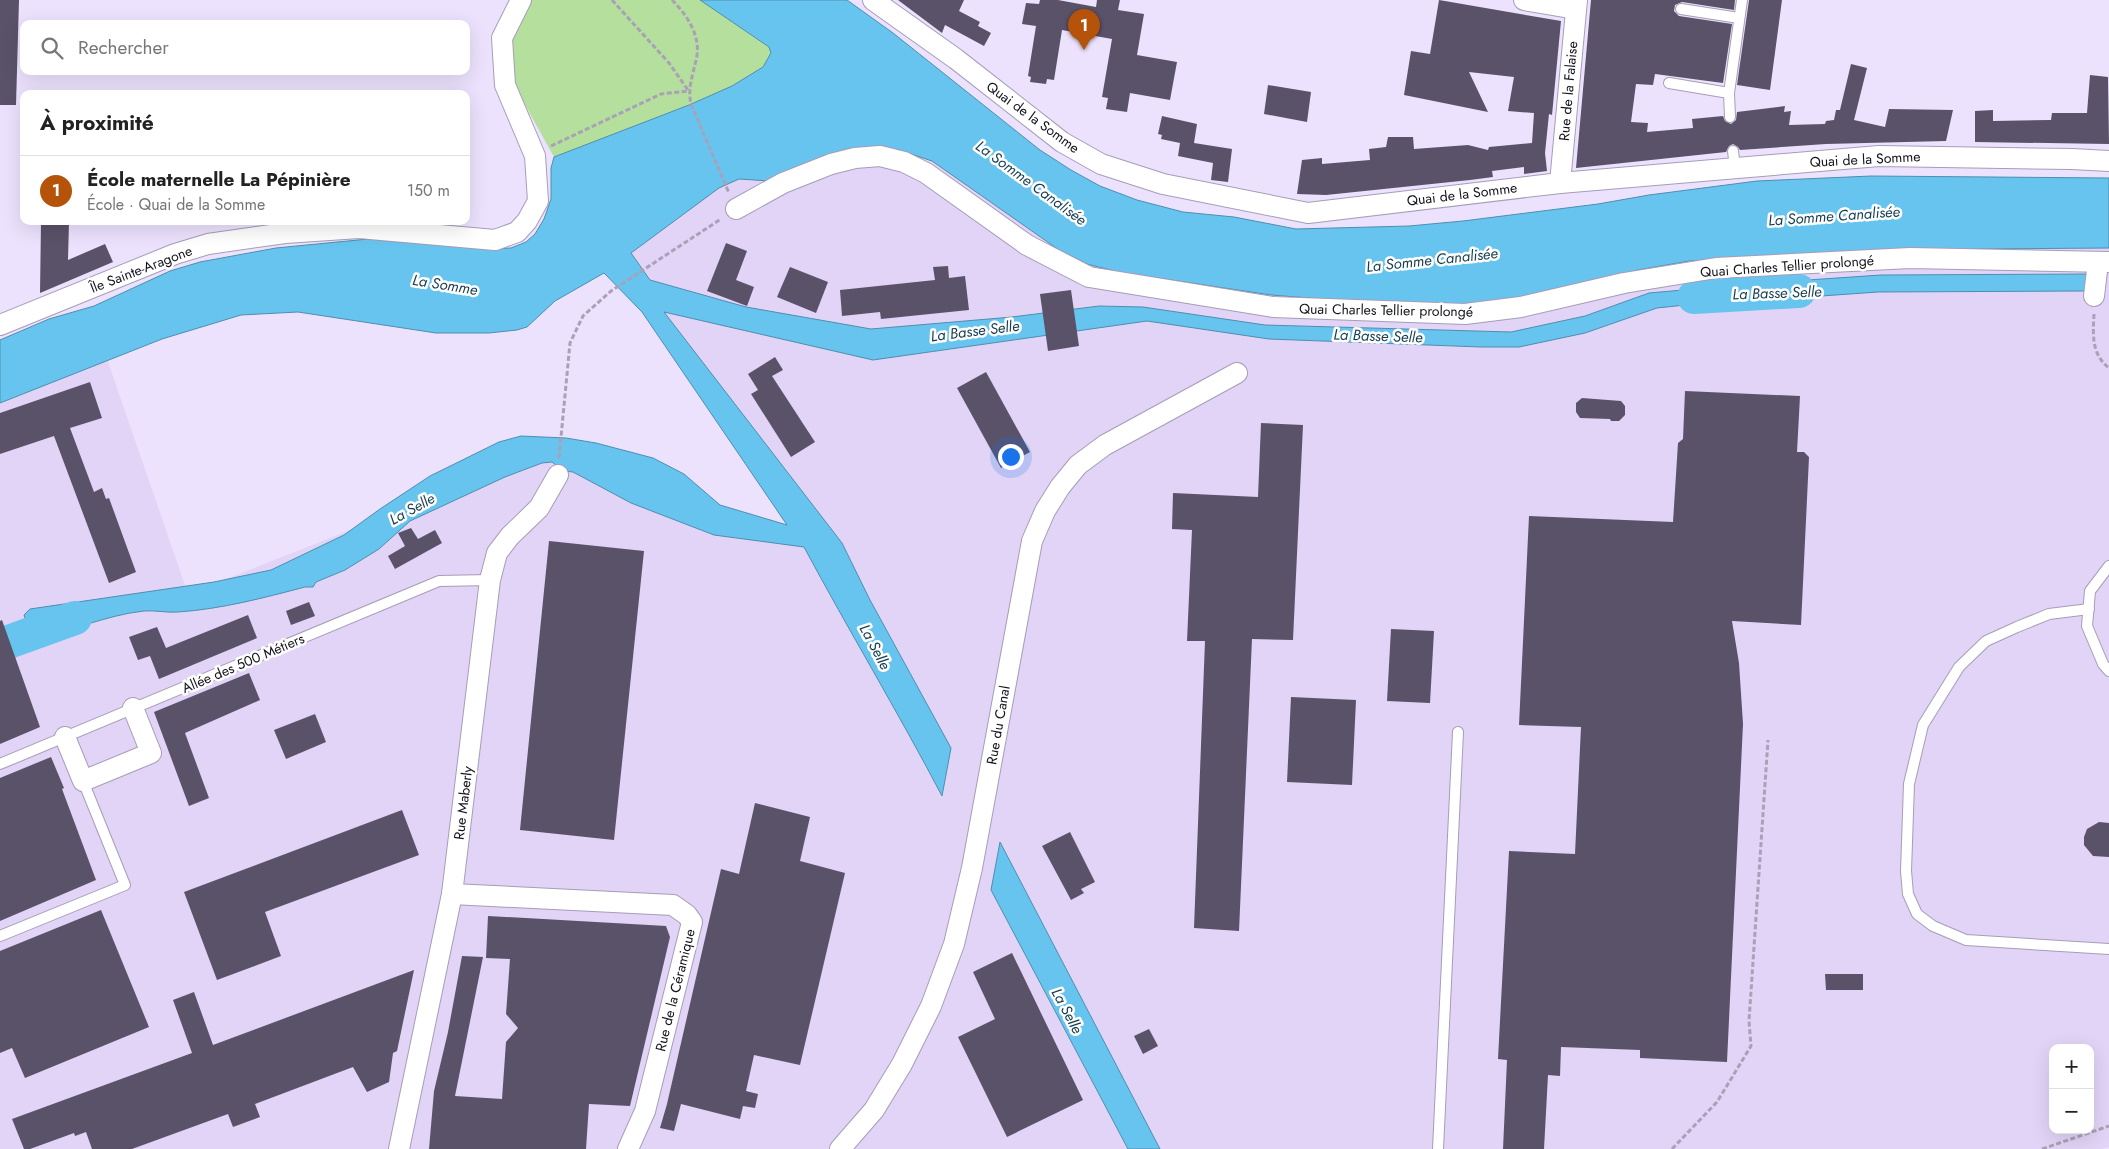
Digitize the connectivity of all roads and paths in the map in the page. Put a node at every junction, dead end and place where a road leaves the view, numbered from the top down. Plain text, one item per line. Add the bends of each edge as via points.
1 (520, 0) edge
2 (612, 0) edge
3 (672, 0) edge
4 (872, 0) edge
5 (1524, 0) edge
6 (1742, 0) edge
7 (1576, 5) edge
8 (1681, 9) dead end
9 (1739, 18) junction
10 (1669, 83) dead end
11 (688, 91) junction
12 (1729, 93) junction
13 (1730, 117) dead end
14 (535, 156) junction
15 (2109, 161) edge
16 (1560, 182) junction
17 (728, 188) dead end
18 (736, 209) joint
19 (2103, 262) edge
20 (2094, 296) joint
21 (0, 325) edge
22 (2109, 368) edge
23 (1237, 373) dead end
24 (561, 435) dead end
25 (558, 475) dead end
26 (2109, 566) edge
27 (490, 580) junction
28 (2089, 609) junction
29 (2109, 671) edge
30 (133, 708) junction
31 (1458, 732) dead end
32 (65, 737) junction
33 (1768, 740) dead end
34 (0, 764) edge
35 (83, 781) junction
36 (452, 894) junction
37 (0, 936) edge
38 (2109, 949) edge
39 (2109, 1126) edge
40 (400, 1149) edge
41 (628, 1149) edge
42 (840, 1149) edge
43 (1438, 1149) edge
44 (1672, 1149) edge
45 (2042, 1149) edge

1 - 14 street, Île Sainte-Aragone via 502,38 504,85
2 - 11 path via 669,63
3 - 11 path via 693,28 697,52
4 - 16 street, Quai de la Somme via 956,59 1062,142 1101,164 1163,184 1308,213
5 - 7 street
6 - 9 lane
7 - 16 street, Rue de la Falaise
8 - 9 lane
9 - 12 lane
10 - 12 lane
11 - 14 path via 661,94 559,141
11 - 17 path
12 - 13 lane
14 - 21 street, Île Sainte-Aragone via 538,201 527,221 516,232 494,240 359,228 285,232 208,244 174,254
15 - 16 street, Quai de la Somme via 1879,156 1734,159
18 - 19 street, Quai Charles Tellier prolongé via 831,164 880,156 904,162 926,173 1027,244 1089,277 1273,307 1465,314 1521,307 1624,283 1716,268 1910,258
18 - 24 path via 611,290 583,316 570,343
19 - 20 street
20 - 22 path via 2093,344
23 - 42 street, Rue du Canal via 1105,445 1078,465 1045,511 1032,541 972,868 954,944 931,1006 902,1064 874,1110
25 - 27 street, Rue Maberly via 539,508 497,553
26 - 28 lane via 2090,591
27 - 30 lane, Allée des 500 Métiers via 439,581
27 - 36 street, Rue Maberly
28 - 29 lane via 2087,626 2102,664
28 - 38 lane via 2049,614 2018,626 1986,641 1959,667 1923,725 1909,784 1906,871 1908,894 1917,914 1932,926 1966,940
30 - 32 lane, Allée des 500 Métiers
30 - 35 street via 151,753
31 - 43 lane
32 - 34 lane, Allée des 500 Métiers
32 - 35 street
33 - 44 path via 1748,1021 1751,1046 1717,1102
35 - 37 lane via 124,885
36 - 40 street, Rue Maberly
36 - 41 street, Rue de la Céramique via 673,905 692,922 648,1101
39 - 45 path

